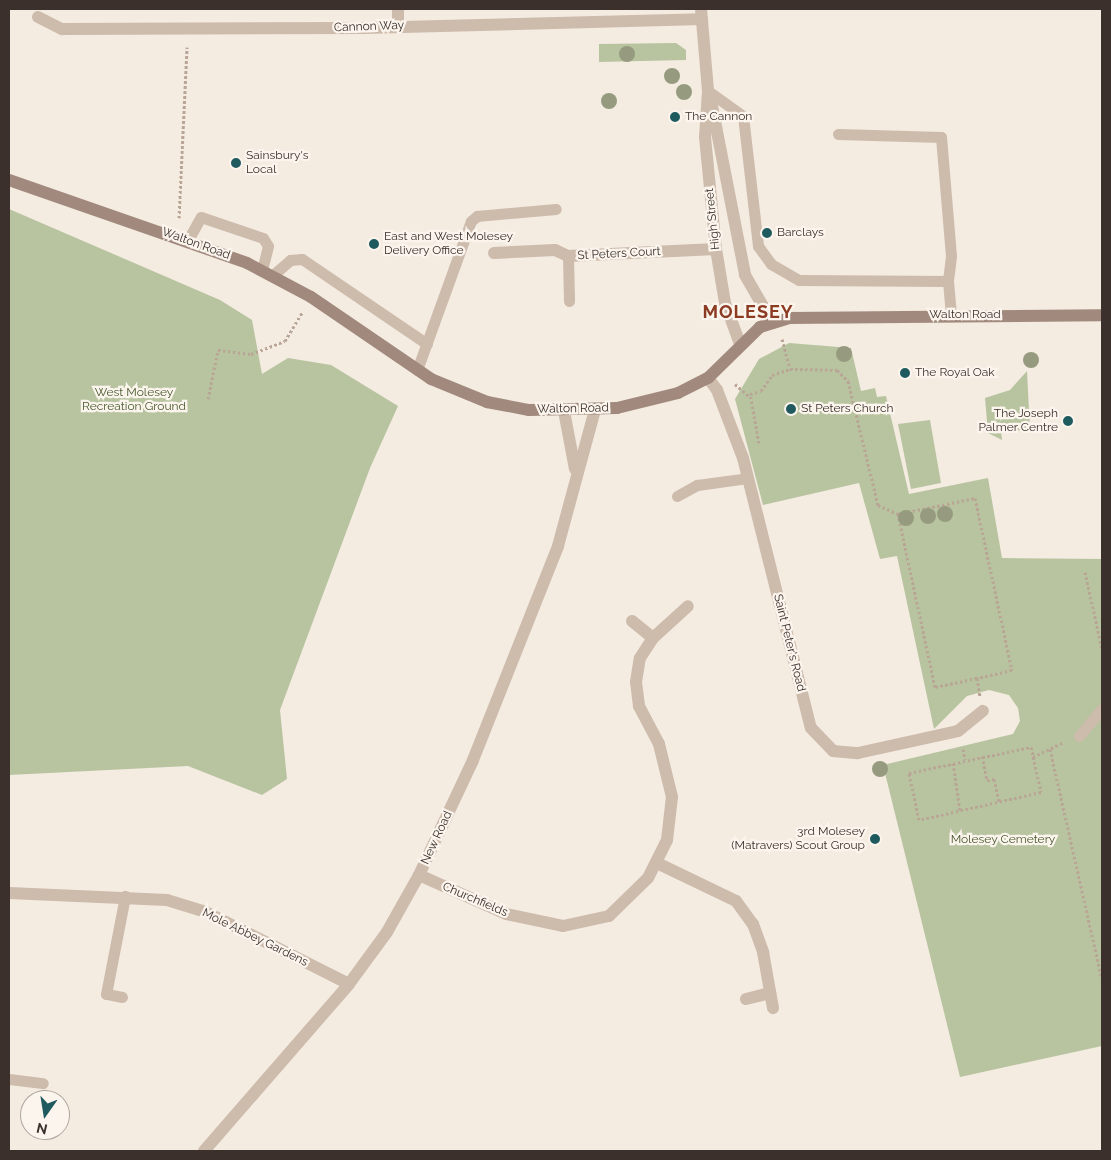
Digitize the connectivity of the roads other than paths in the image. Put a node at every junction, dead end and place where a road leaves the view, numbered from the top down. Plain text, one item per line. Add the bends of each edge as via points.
1 (398, 9) edge
2 (702, 14) edge
3 (38, 17) dead end
4 (398, 25) junction
5 (708, 91) junction
6 (838, 134) dead end
7 (9, 180) edge
8 (556, 209) dead end
9 (184, 238) junction
10 (716, 249) junction
11 (494, 253) dead end
12 (568, 256) junction
13 (268, 273) junction
14 (948, 281) junction
15 (569, 301) dead end
16 (951, 315) junction
17 (1102, 315) edge
18 (772, 322) junction
19 (426, 344) junction
20 (740, 344) junction
21 (418, 370) junction
22 (708, 378) junction
23 (595, 410) junction
24 (564, 411) junction
25 (576, 472) junction
26 (748, 478) junction
27 (677, 496) dead end
28 (688, 606) dead end
29 (632, 621) dead end
30 (653, 638) junction
31 (1102, 709) edge
32 (983, 711) road end
33 (1079, 736) road end
34 (657, 863) junction
35 (419, 875) junction
36 (9, 893) edge
37 (125, 896) junction
38 (349, 984) junction
39 (770, 993) junction
40 (122, 997) dead end
41 (746, 999) dead end
42 (773, 1008) dead end
43 (9, 1079) edge
44 (43, 1083) dead end
45 (204, 1151) edge

1 - 4 street
2 - 4 street, Cannon Way
2 - 5 street, High Street
3 - 4 street, Cannon Way via 62,29
5 - 10 street, High Street via 705,137
5 - 14 lane via 744,116 758,246 771,264 799,280
5 - 18 street, High Street via 746,276
6 - 14 lane via 941,137 951,256
7 - 9 main road, Walton Road
8 - 19 lane via 477,216 471,221
9 - 13 main road, Walton Road
9 - 13 lane via 201,217 263,238 268,246
10 - 12 street, St Peters Court
10 - 20 street, High Street via 725,303
11 - 12 street, St Peters Court via 554,250
12 - 15 lane
13 - 19 lane via 290,260 302,259
13 - 21 main road, Walton Road via 312,297
14 - 16 lane
16 - 17 main road, Walton Road
16 - 18 main road, Walton Road via 822,316
18 - 20 main road, Walton Road
19 - 21 lane
20 - 22 main road, Walton Road
21 - 24 main road, Walton Road via 487,402
22 - 23 main road, Walton Road via 658,400
22 - 26 street, Saint Peter's Road via 717,390
23 - 24 main road, Walton Road
23 - 25 street, New Road
24 - 25 street, New Road
25 - 35 street, New Road via 558,546 473,760
26 - 27 lane via 697,485
26 - 32 street, Saint Peter's Road via 811,728 833,751 858,753 958,731
28 - 30 street, Churchfields
29 - 30 street
30 - 34 street, Churchfields via 640,658 636,682 639,706 659,744 672,797 667,840
31 - 33 lane
34 - 35 street, Churchfields via 648,878 609,916 563,926 506,914
34 - 39 street via 736,901 753,924
35 - 38 street, New Road via 387,932
36 - 37 street, Mole Abbey Gardens
37 - 38 street, Mole Abbey Gardens via 167,900 204,912
37 - 40 lane via 106,994
38 - 45 street, New Road
39 - 41 street
39 - 42 street
43 - 44 lane

